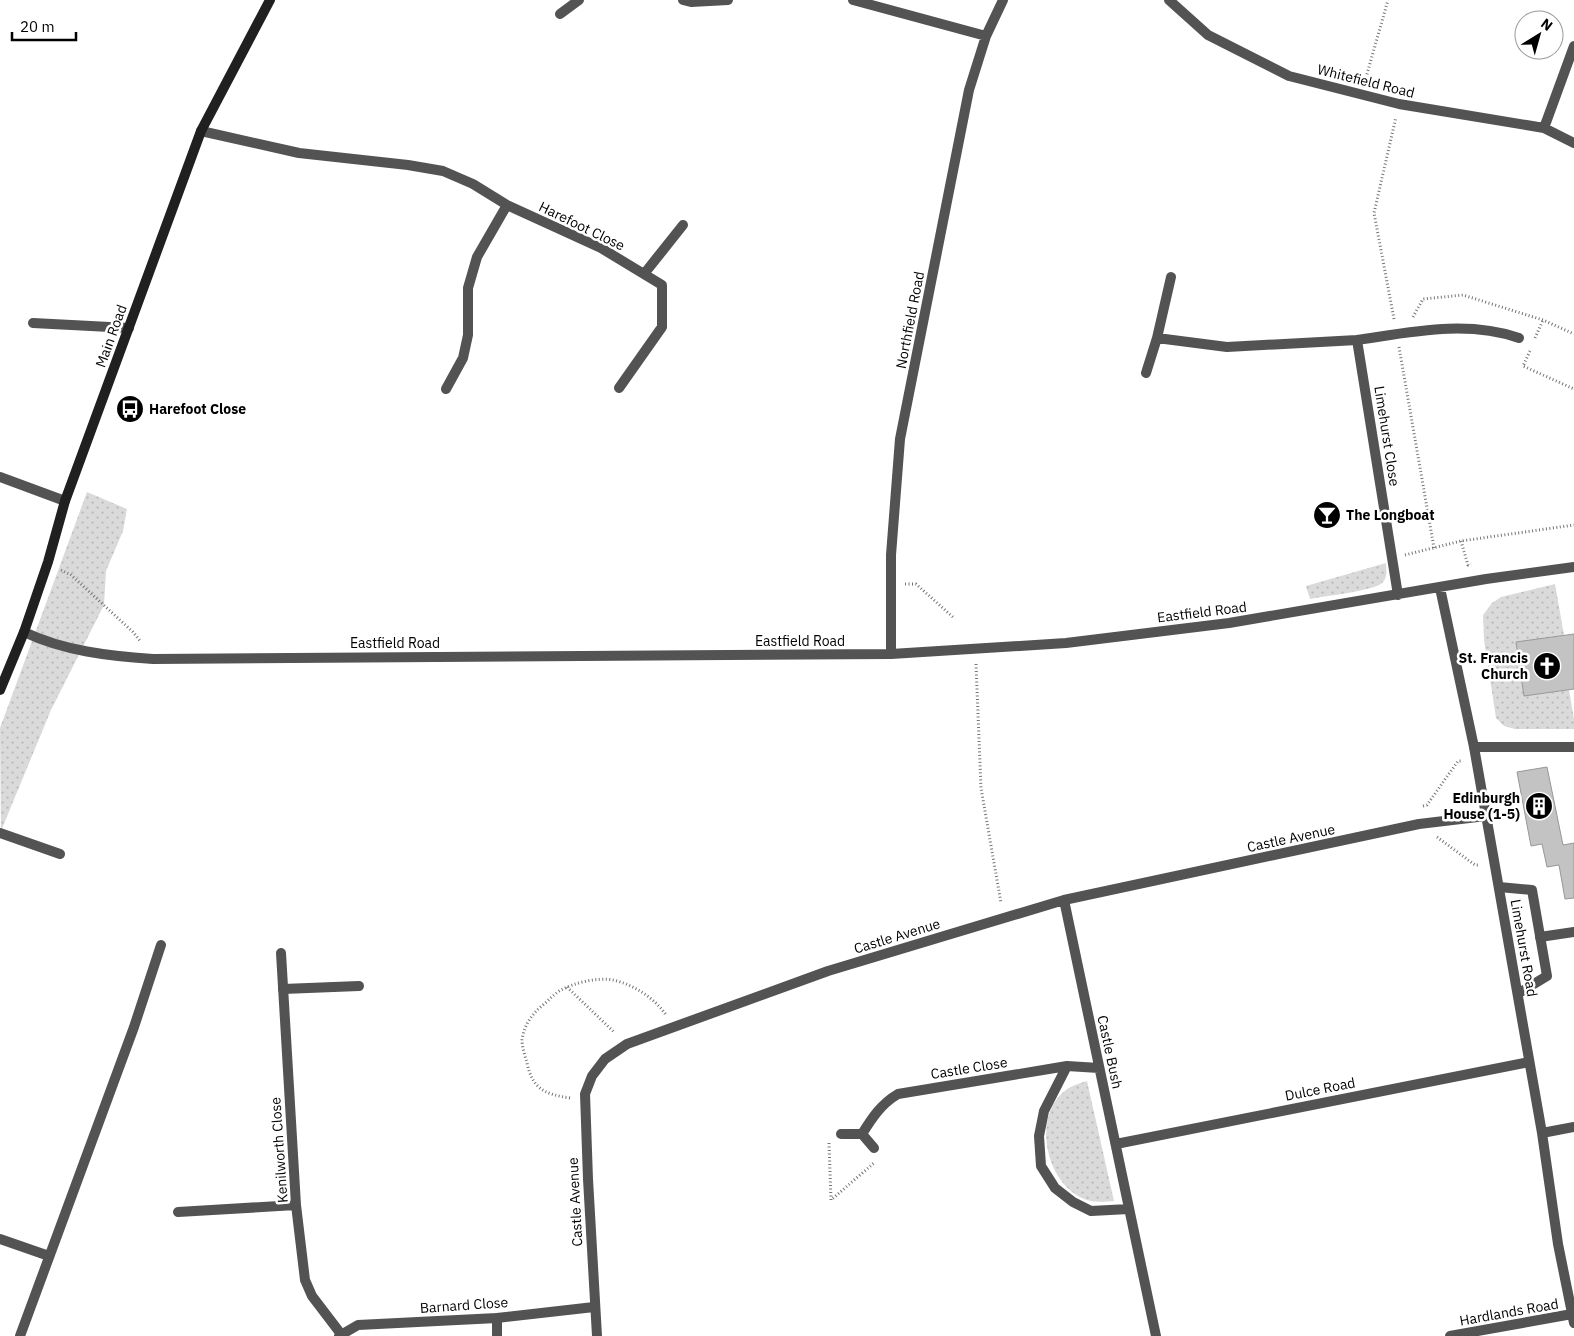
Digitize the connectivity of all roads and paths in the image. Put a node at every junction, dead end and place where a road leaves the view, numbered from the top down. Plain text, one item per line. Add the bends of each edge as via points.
1 (270, 0) edge
2 (580, 0) edge
3 (683, 0) edge
4 (728, 0) edge
5 (853, 0) edge
6 (1003, 0) edge
7 (1169, 0) edge
8 (1388, 0) edge
9 (560, 14) dead end
10 (986, 36) junction
11 (1574, 46) edge
12 (1361, 95) junction
13 (1399, 104) junction
14 (1544, 128) junction
15 (201, 130) junction
16 (1574, 143) edge
17 (507, 205) junction
18 (683, 225) dead end
19 (644, 274) junction
20 (1171, 277) dead end
21 (1543, 320) junction
22 (33, 323) dead end
23 (129, 328) junction
24 (1414, 331) junction
25 (1397, 334) junction
26 (1574, 334) edge
27 (1157, 338) junction
28 (1519, 338) dead end
29 (1535, 339) dead end
30 (1357, 340) junction
31 (1531, 348) dead end
32 (1146, 374) dead end
33 (619, 388) dead end
34 (446, 389) dead end
35 (1574, 389) edge
36 (0, 477) edge
37 (66, 501) junction
38 (1574, 525) edge
39 (1461, 541) junction
40 (1434, 548) junction
41 (1392, 558) junction
42 (48, 562) junction
43 (1574, 567) edge
44 (1486, 579) junction
45 (891, 584) junction
46 (1440, 588) junction
47 (1398, 595) junction
48 (954, 618) dead end
49 (24, 632) junction
50 (975, 648) junction
51 (891, 654) junction
52 (153, 659) junction
53 (0, 690) edge
54 (1474, 747) junction
55 (1574, 748) edge
56 (1486, 816) junction
57 (0, 833) edge
58 (60, 854) dead end
59 (1499, 887) junction
60 (1064, 900) junction
61 (1004, 918) junction
62 (1574, 932) edge
63 (1540, 938) junction
64 (161, 945) dead end
65 (281, 953) dead end
66 (359, 986) dead end
67 (567, 987) junction
68 (283, 989) junction
69 (1518, 993) junction
70 (674, 1027) junction
71 (627, 1044) junction
72 (1529, 1062) junction
73 (1067, 1066) junction
74 (1099, 1068) junction
75 (585, 1101) junction
76 (1574, 1127) edge
77 (841, 1134) joint
78 (862, 1134) junction
79 (1542, 1134) junction
80 (1116, 1144) junction
81 (874, 1148) joint
82 (296, 1205) junction
83 (1130, 1209) junction
84 (178, 1212) dead end
85 (0, 1239) edge
86 (49, 1256) junction
87 (594, 1307) junction
88 (497, 1318) junction
89 (1573, 1319) edge
90 (340, 1335) edge
91 (20, 1336) edge
92 (498, 1336) edge
93 (597, 1336) edge
94 (1156, 1336) edge
95 (1450, 1336) edge

1 - 15 street, Main Road
2 - 9 street
3 - 4 street
5 - 10 street
6 - 10 street, Northfield Road
7 - 12 street, Whitefield Road via 1208,35 1280,72
8 - 12 path
10 - 45 street, Northfield Road via 969,90 900,439
11 - 14 street
12 - 13 street, Whitefield Road
13 - 14 street, Whitefield Road
13 - 25 path via 1374,213
14 - 16 street, Whitefield Road
15 - 17 street, Harefoot Close via 299,153 444,171
15 - 23 street, Main Road
17 - 19 street, Harefoot Close via 601,248
17 - 34 street via 477,257 468,288 468,335 463,358
18 - 19 street
19 - 33 street, Harefoot Close via 662,285 662,327
20 - 27 street
21 - 24 path via 1463,295 1423,299 1413,317
21 - 26 path
21 - 29 path
22 - 23 street
23 - 37 street, Main Road
24 - 25 street
24 - 28 street via 1468,328
25 - 30 street
25 - 40 path
27 - 30 street via 1227,347
27 - 32 street
30 - 41 street, Limehurst Close
31 - 35 path via 1523,366
36 - 37 street
37 - 42 street, Main Road
38 - 39 path
39 - 40 path
39 - 44 path via 1468,565 1484,564
40 - 41 path
41 - 47 street, Limehurst Close
42 - 49 street, Main Road
42 - 52 path via 70,575 134,632
43 - 44 street, Eastfield Road
44 - 46 street, Eastfield Road
45 - 48 path via 916,584
45 - 51 street, Northfield Road
46 - 47 street, Eastfield Road
46 - 54 street, Limehurst Road
47 - 50 street, Eastfield Road via 1229,623 1066,643
49 - 52 street, Eastfield Road via 80,650
49 - 53 street, Main Road
50 - 51 street, Eastfield Road
50 - 61 path via 982,788
51 - 52 street, Eastfield Road
54 - 55 street
54 - 56 street, Limehurst Road
56 - 59 street, Limehurst Road
56 - 60 street, Castle Avenue via 1419,824
57 - 58 street
59 - 63 street via 1532,890
59 - 69 street, Limehurst Road
60 - 61 street, Castle Avenue
60 - 74 street, Castle Bush
61 - 70 street, Castle Avenue via 828,971
62 - 63 street
63 - 69 street via 1547,976
64 - 86 street
65 - 68 street, Kenilworth Close
66 - 68 street
67 - 70 path via 611,980 630,986 663,1011
67 - 71 path
67 - 75 path via 533,1014 524,1029 522,1042 528,1070 539,1088 549,1095
68 - 82 street, Kenilworth Close
69 - 72 street, Limehurst Road
70 - 71 street, Castle Avenue
71 - 75 street, Castle Avenue via 605,1059 592,1076
72 - 79 street, Limehurst Road
72 - 80 street, Dulce Road
73 - 74 street, Castle Close
73 - 78 street, Castle Close via 898,1094 878,1110
73 - 83 street via 1044,1111 1039,1136 1041,1166 1054,1188 1091,1211
74 - 80 street, Castle Bush
75 - 87 street, Castle Avenue
76 - 79 street
77 - 78 street
77 - 81 path via 828,1142 831,1200 876,1162
78 - 81 street
79 - 89 street, Limehurst Road
80 - 83 street, Castle Bush
82 - 84 street
82 - 90 street, Kenilworth Close via 305,1280 312,1296
83 - 94 street, Castle Bush
85 - 86 street
86 - 91 street
87 - 88 street, Barnard Close
87 - 93 street, Castle Avenue
88 - 90 street, Barnard Close via 358,1325
88 - 92 street
89 - 95 street, Hardlands Road

